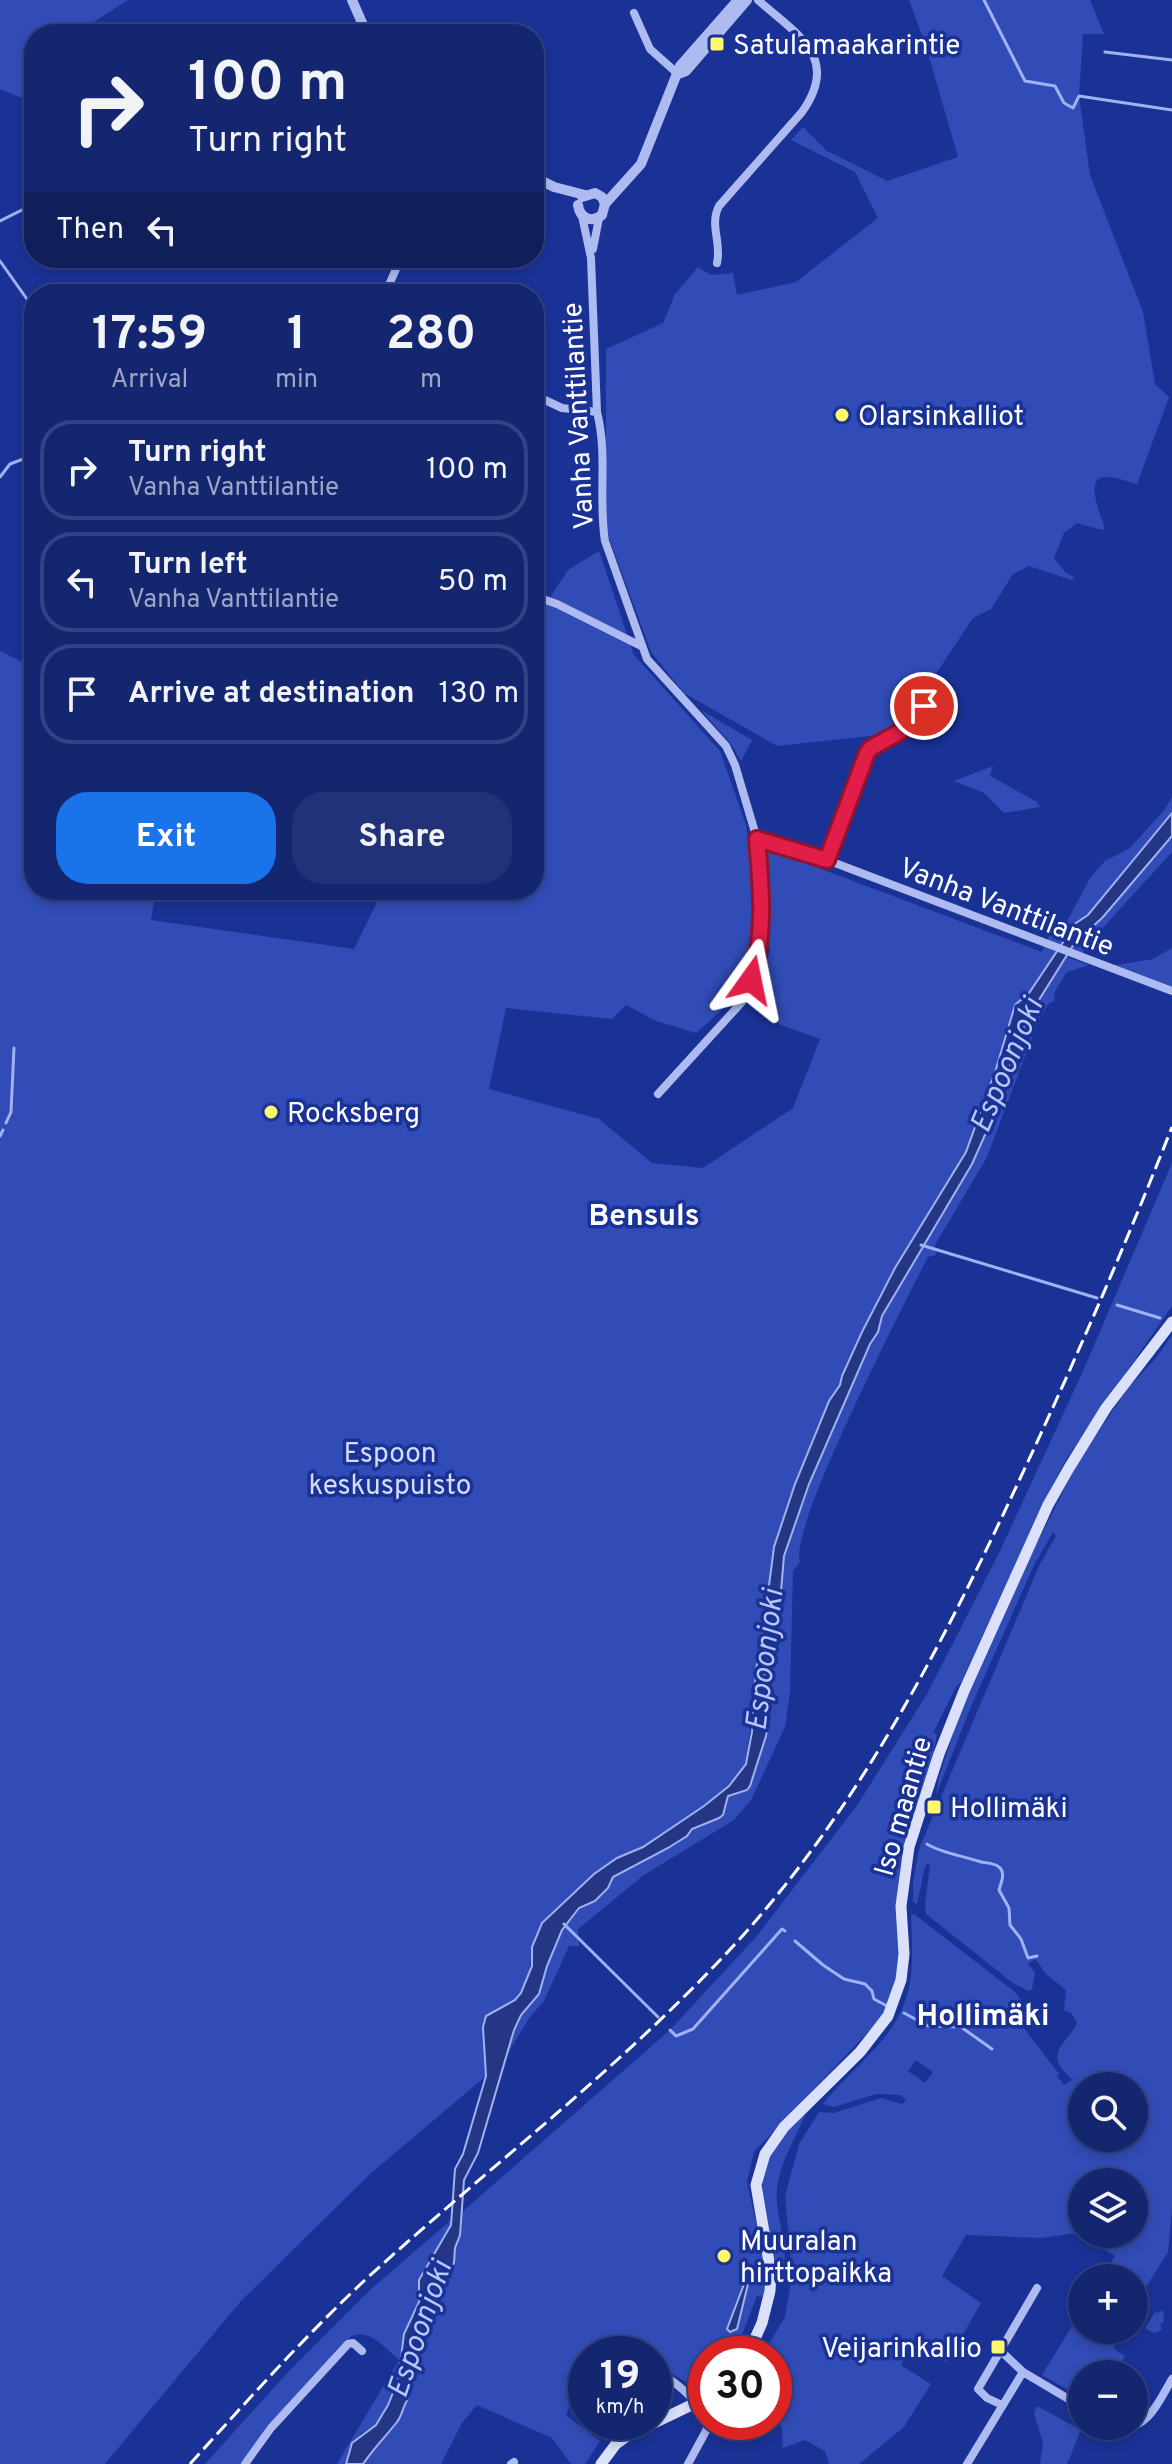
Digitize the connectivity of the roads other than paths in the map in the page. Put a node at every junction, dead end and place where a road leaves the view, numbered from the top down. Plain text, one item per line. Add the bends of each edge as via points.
1 (352, 0) edge
2 (738, 0) edge
3 (747, 0) edge
4 (758, 0) edge
5 (634, 13) dead end
6 (362, 24) edge
7 (678, 74) junction
8 (544, 182) edge
9 (554, 187) junction
10 (585, 195) junction
11 (602, 199) junction
12 (580, 210) junction
13 (599, 218) junction
14 (591, 258) junction
15 (717, 263) dead end
16 (396, 269) dead end
17 (389, 284) edge
18 (544, 400) edge
19 (597, 412) junction
20 (544, 599) edge
21 (641, 646) junction
22 (924, 706) dead end
23 (757, 839) junction
24 (827, 860) junction
25 (1172, 991) edge
26 (658, 1094) dead end
27 (1172, 1322) edge
28 (1037, 2288) dead end
29 (756, 2336) edge
30 (362, 2351) dead end
31 (1001, 2351) junction
32 (1023, 2372) junction
33 (1172, 2379) edge
34 (1068, 2399) edge
35 (1002, 2405) junction
36 (688, 2408) edge
37 (1148, 2418) edge
38 (701, 2440) edge
39 (245, 2464) edge
40 (601, 2464) edge
41 (688, 2464) edge
42 (967, 2464) edge

1 - 6 street
2 - 7 street
3 - 7 street
4 - 15 street via 807,44 819,79 802,112 714,215
5 - 7 street via 650,49
7 - 11 street via 641,164
8 - 9 street
9 - 10 street
9 - 12 street
10 - 11 street
10 - 12 street
11 - 13 street via 604,212
12 - 13 street via 590,220
12 - 14 street, Vanha Vanttilantie
13 - 14 street, Vanha Vanttilantie
14 - 19 street, Vanha Vanttilantie
16 - 17 street
18 - 19 street via 562,408
19 - 21 street, Vanha Vanttilantie via 605,541
20 - 21 street
21 - 23 street, Vanha Vanttilantie via 726,746
22 - 24 street via 903,730 867,753
23 - 24 street, Vanha Vanttilantie
23 - 26 street via 760,938 751,980 742,1002
24 - 25 street, Vanha Vanttilantie
27 - 29 main road, Iso maantie via 1106,1408 1048,1505 964,1691 909,1847 901,1906 901,1980 888,2016 765,2154 756,2185 770,2291
28 - 31 street
30 - 39 street via 348,2344 279,2418
31 - 32 street
31 - 35 street via 978,2389
32 - 34 street
32 - 35 street
33 - 37 street
35 - 42 street
36 - 40 main road via 627,2436
38 - 41 street

